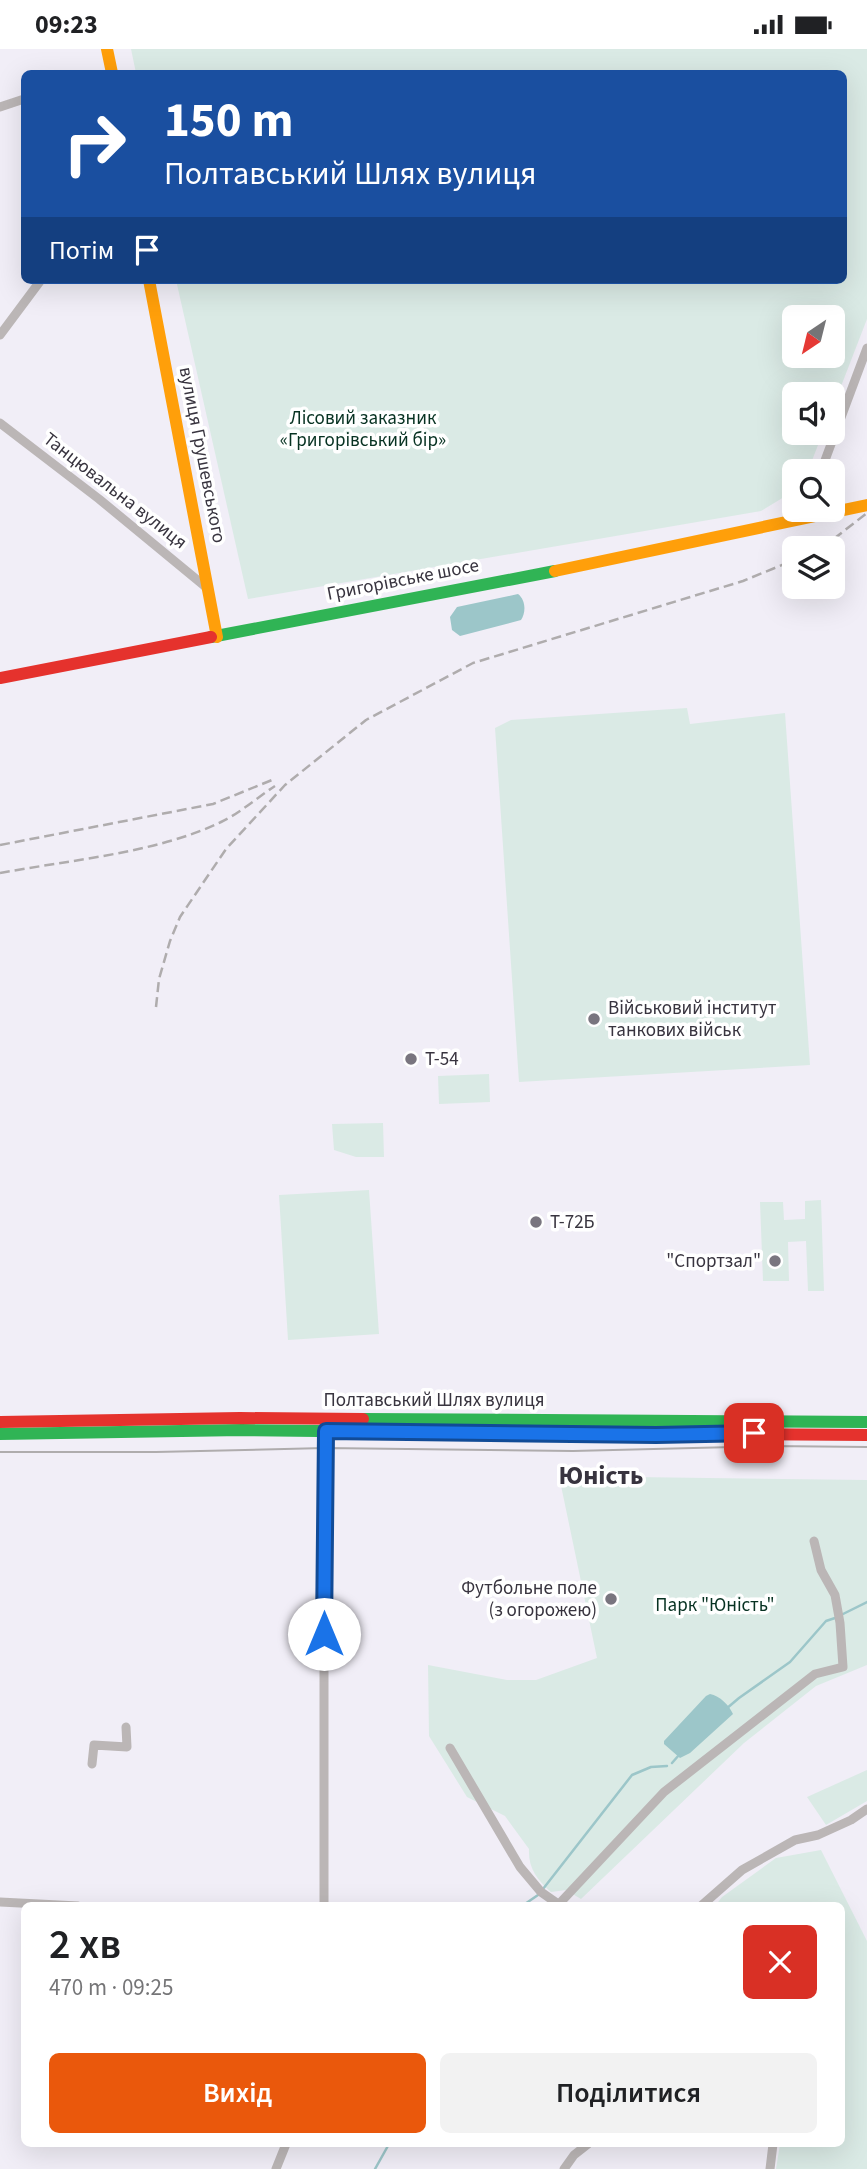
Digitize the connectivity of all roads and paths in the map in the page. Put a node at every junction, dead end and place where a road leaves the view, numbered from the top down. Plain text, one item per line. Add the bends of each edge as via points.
1 (107, 49) edge
2 (109, 70) edge
3 (21, 100) edge
4 (0, 107) edge
5 (38, 284) edge
6 (150, 284) edge
7 (0, 334) edge
8 (867, 348) edge
9 (0, 423) edge
10 (825, 459) edge
11 (867, 505) edge
12 (845, 508) edge
13 (782, 518) edge
14 (207, 587) junction
15 (217, 636) junction
16 (0, 677) edge
17 (0, 1422) edge
18 (867, 1422) edge
19 (326, 1425) junction
20 (0, 1434) edge
21 (862, 1435) edge
22 (814, 1541) dead end
23 (126, 1727) dead end
24 (450, 1748) dead end
25 (92, 1764) dead end
26 (867, 1809) edge
27 (0, 1902) edge
28 (324, 1902) edge
29 (556, 1902) edge
30 (563, 1902) edge
31 (706, 1902) edge
32 (21, 1903) edge
33 (285, 2147) edge
34 (584, 2147) edge
35 (773, 2147) edge
36 (276, 2169) edge
37 (564, 2169) edge
38 (769, 2169) edge

1 - 2 main road
3 - 4 street
5 - 7 street
6 - 14 main road, вулиця Грушевського
8 - 10 street
9 - 14 street, Танцювальна вулиця
11 - 12 main road, Григорівське шосе
13 - 15 main road, Григорівське шосе via 553,571
14 - 15 main road, вулиця Грушевського
15 - 16 main road, Григорівське шосе
17 - 19 main road, Полтавський Шлях вулиця via 240,1418
18 - 19 main road, Полтавський Шлях вулиця
19 - 20 main road, Полтавський Шлях вулиця
19 - 21 main road, Полтавський Шлях вулиця
19 - 28 street
22 - 30 street via 821,1570 835,1595 843,1668 815,1674 664,1792
23 - 25 street via 127,1747 94,1745
24 - 29 street via 520,1867
26 - 31 street via 818,1835 795,1840 742,1870
27 - 32 street
33 - 36 street
34 - 37 street
35 - 38 street

